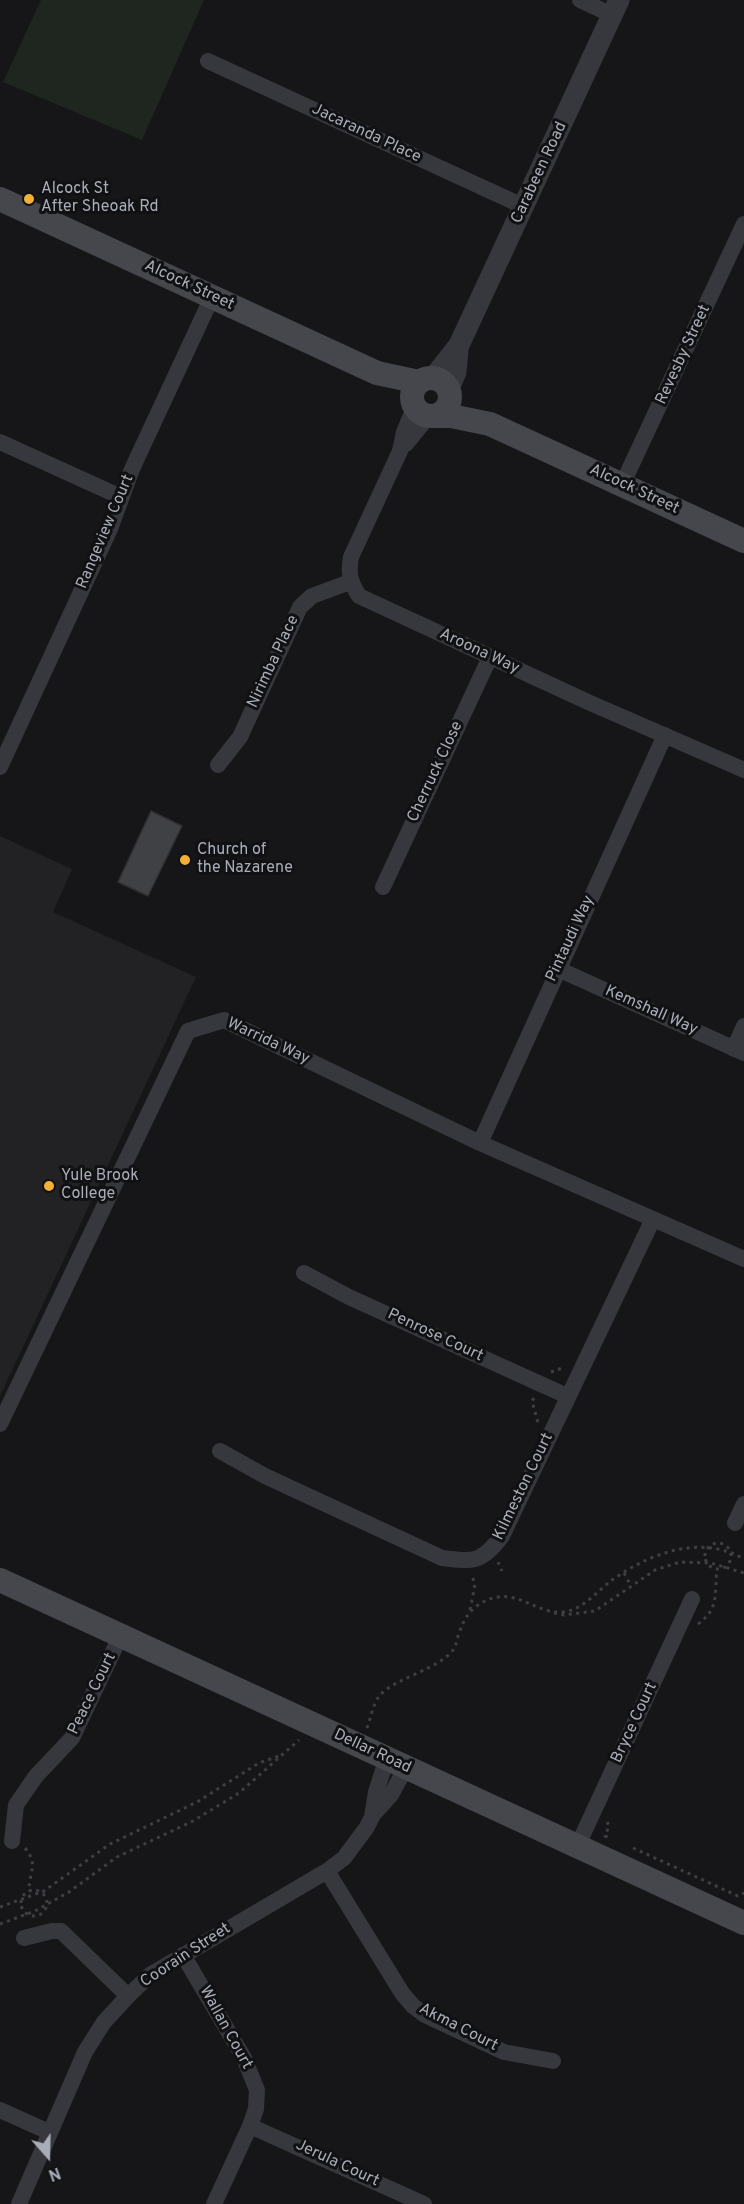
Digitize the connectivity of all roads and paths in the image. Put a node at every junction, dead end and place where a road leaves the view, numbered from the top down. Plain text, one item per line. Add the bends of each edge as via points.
1 (580, 0) edge
2 (615, 7) edge
3 (208, 61) dead end
4 (0, 199) edge
5 (525, 207) junction
6 (744, 224) edge
7 (212, 297) junction
8 (378, 373) junction
9 (437, 385) junction
10 (423, 412) junction
11 (490, 424) junction
12 (0, 442) edge
13 (622, 485) junction
14 (121, 497) junction
15 (744, 541) edge
16 (350, 582) junction
17 (490, 657) junction
18 (665, 735) junction
19 (218, 765) dead end
20 (0, 767) edge
21 (744, 770) edge
22 (383, 887) dead end
23 (558, 969) junction
24 (744, 1026) edge
25 (739, 1051) edge
26 (480, 1143) junction
27 (653, 1219) junction
28 (744, 1259) edge
29 (304, 1273) dead end
30 (567, 1396) junction
31 (0, 1424) edge
32 (220, 1451) dead end
33 (744, 1504) edge
34 (735, 1523) dead end
35 (708, 1548) junction
36 (730, 1551) junction
37 (744, 1559) edge
38 (467, 1561) junction
39 (706, 1562) junction
40 (725, 1567) junction
41 (717, 1569) junction
42 (624, 1573) junction
43 (744, 1573) edge
44 (0, 1580) edge
45 (631, 1586) junction
46 (692, 1599) dead end
47 (544, 1610) junction
48 (469, 1612) junction
49 (696, 1626) dead end
50 (121, 1635) junction
51 (364, 1734) dead end
52 (301, 1739) dead end
53 (281, 1755) junction
54 (396, 1763) junction
55 (606, 1819) dead end
56 (616, 1840) dead end
57 (12, 1841) joint
58 (626, 1845) dead end
59 (577, 1847) junction
60 (327, 1871) junction
61 (29, 1891) junction
62 (41, 1892) junction
63 (744, 1893) edge
64 (21, 1900) junction
65 (47, 1905) junction
66 (0, 1907) edge
67 (27, 1914) junction
68 (744, 1923) edge
69 (0, 1924) edge
70 (24, 1938) dead end
71 (183, 1954) junction
72 (128, 1996) junction
73 (553, 2061) dead end
74 (0, 2110) edge
75 (250, 2126) junction
76 (49, 2132) junction
77 (19, 2204) edge
78 (214, 2204) edge
79 (424, 2204) edge

1 - 2 street
2 - 5 street, Carabeen Road
3 - 5 street, Jacaranda Place
4 - 7 main road, Alcock Street
5 - 9 street, Carabeen Road via 459,345 456,372
6 - 13 street, Revesby Street
7 - 8 main road, Alcock Street
7 - 14 street, Rangeview Court
8 - 9 main road, Alcock Street
8 - 10 main road, Alcock Street via 397,394
9 - 10 main road via 411,396
9 - 10 main road via 450,401 448,406
9 - 11 main road, Alcock Street
10 - 11 main road, Alcock Street
10 - 16 street via 400,451 351,557
11 - 13 main road, Alcock Street
12 - 14 street
13 - 15 main road, Alcock Street
14 - 20 street, Rangeview Court via 110,529
16 - 17 street, Aroona Way via 359,596
16 - 19 street, Nirimba Place via 312,596 300,607 240,737
17 - 18 street, Aroona Way
17 - 22 street, Cherruck Close
18 - 21 street, Aroona Way
18 - 23 street, Pintaudi Way
23 - 25 street, Kemshall Way
23 - 26 street, Pintaudi Way
24 - 25 street
26 - 27 street, Warrida Way
26 - 31 street, Warrida Way via 224,1020 188,1031
27 - 28 street, Warrida Way
27 - 30 street, Kilmeston Court
29 - 30 street, Penrose Court
30 - 38 street, Kilmeston Court via 502,1536 484,1555
32 - 38 street via 442,1558
33 - 34 street
35 - 36 path via 718,1543
35 - 39 path
35 - 42 path via 678,1548
36 - 37 path
36 - 40 path
38 - 48 path via 475,1584
39 - 40 path
39 - 41 path
39 - 45 path via 680,1562 655,1570
40 - 41 path
40 - 43 path
41 - 49 path via 710,1616
42 - 45 path
42 - 47 path via 575,1608 564,1612
44 - 50 main road, Dellar Road
45 - 47 path via 595,1611 564,1615
46 - 59 street, Bryce Court
47 - 48 path via 507,1595 488,1600
48 - 51 path via 453,1649 381,1694
50 - 54 main road, Dellar Road
50 - 57 street, Peace Court via 72,1738 36,1776 16,1805
52 - 53 path
53 - 62 path via 110,1844
53 - 65 path via 239,1792 193,1821 117,1857
54 - 59 main road, Dellar Road
54 - 60 street, Coorain Street via 376,1792 372,1817 364,1833
55 - 56 path via 609,1826 605,1836
57 - 61 path via 32,1857
58 - 63 path via 738,1896
59 - 68 main road, Dellar Road
60 - 71 street, Coorain Street
60 - 73 street, Akma Court via 413,2006 504,2052
61 - 62 path
61 - 64 path
62 - 64 path
62 - 65 path
64 - 66 path
64 - 67 path
65 - 67 path
67 - 69 path
70 - 72 street via 61,1931
71 - 72 street, Coorain Street via 150,1975
71 - 75 street, Wallan Court via 244,2058 257,2090
72 - 76 street, Coorain Street via 104,2022 85,2052
74 - 76 street
75 - 78 street, Wallan Court
75 - 79 street, Jerula Court
76 - 77 street, Coorain Street

